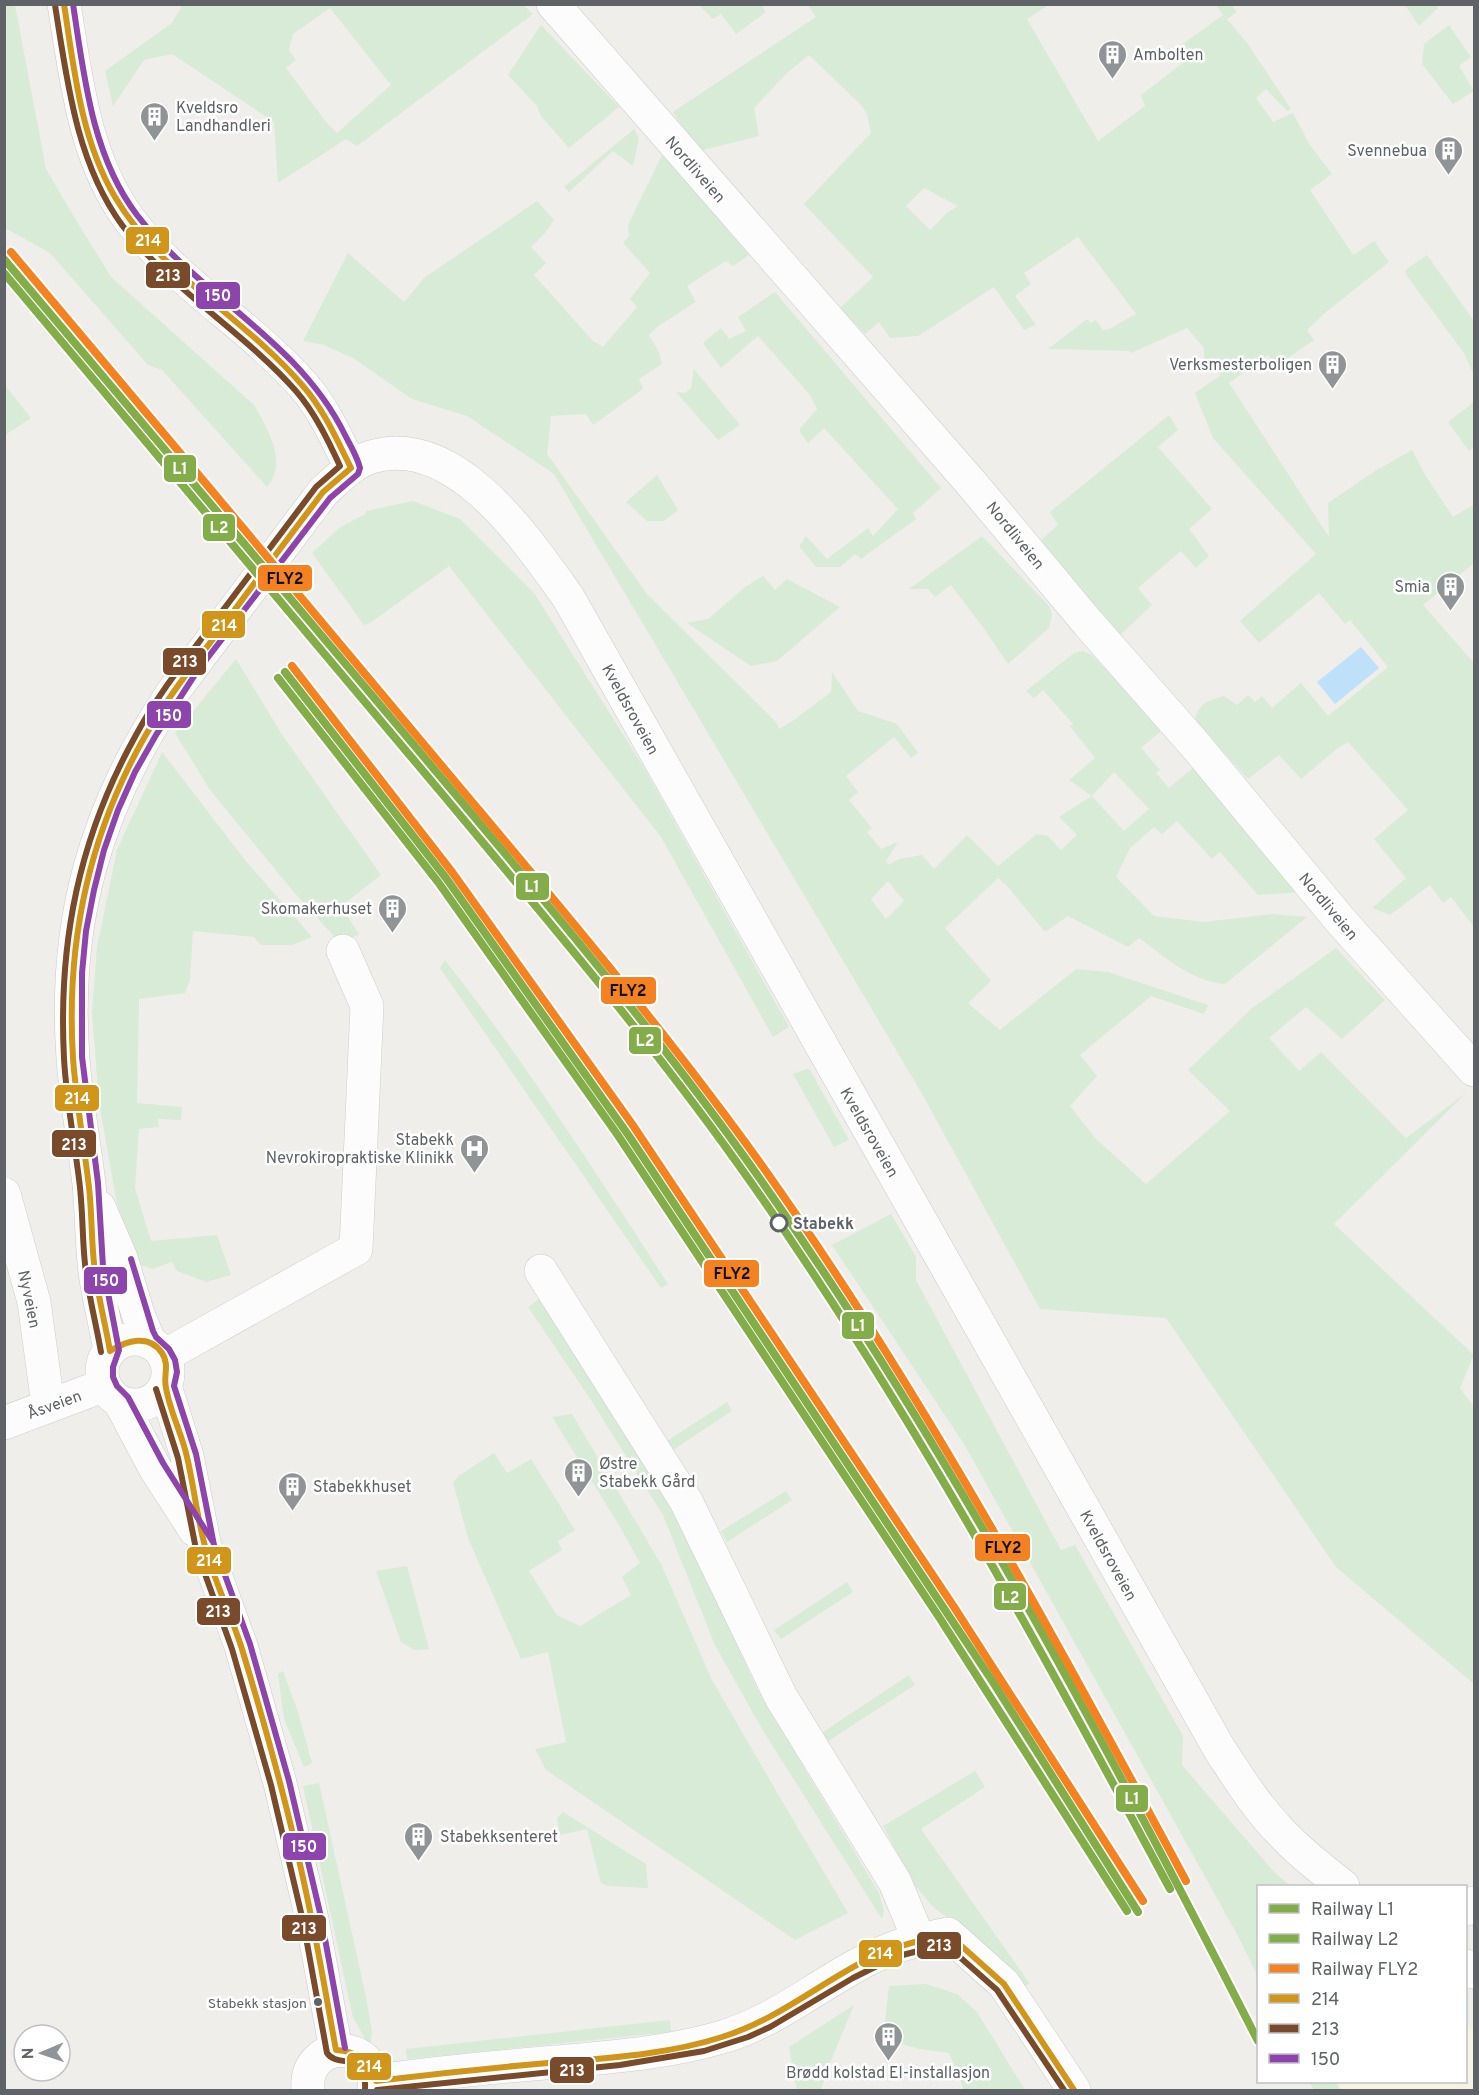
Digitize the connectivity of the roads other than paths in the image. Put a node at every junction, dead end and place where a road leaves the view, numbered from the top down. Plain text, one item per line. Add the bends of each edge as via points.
1 (64, 4) edge
2 (552, 4) edge
3 (351, 468) junction
4 (343, 951) dead end
5 (1474, 1070) edge
6 (89, 1184) junction
7 (4, 1194) edge
8 (541, 1271) dead end
9 (110, 1351) junction
10 (160, 1362) junction
11 (112, 1394) junction
12 (48, 1405) junction
13 (4, 1423) edge
14 (205, 1547) junction
15 (1341, 1885) edge
16 (919, 1940) junction
17 (336, 2050) junction
18 (375, 2086) edge
19 (308, 2091) edge
20 (1074, 2091) edge

1 - 3 main road via 78,90 94,153 111,190 151,246 303,385 321,410
2 - 5 main road, Nordliveien via 979,491 1340,920
3 - 6 main road, Kveldsroveien via 323,492 147,730 114,797 92,855 73,953 73,1057
3 - 15 main road, Kveldsroveien via 371,457 394,453 447,466 475,484 502,513 568,597 1220,1750 1276,1827
4 - 10 main road via 367,1006 356,1249
6 - 9 main road via 94,1271
6 - 10 main road
7 - 12 main road, Nyveien via 33,1302
8 - 16 main road via 686,1501 781,1697 895,1882
9 - 10 main road via 119,1344 140,1340
9 - 11 main road via 103,1368
10 - 11 main road via 159,1395 151,1402 131,1405
10 - 14 main road via 187,1456
11 - 12 main road, Åsveien
11 - 14 main road
12 - 13 main road, Åsveien
14 - 17 main road via 241,1646 280,1783 312,1918
16 - 18 main road via 876,1956 770,2018 692,2045
16 - 20 main road via 948,1934 1004,1984
17 - 18 main road via 347,2050 367,2061
17 - 19 main road via 314,2064 308,2075

